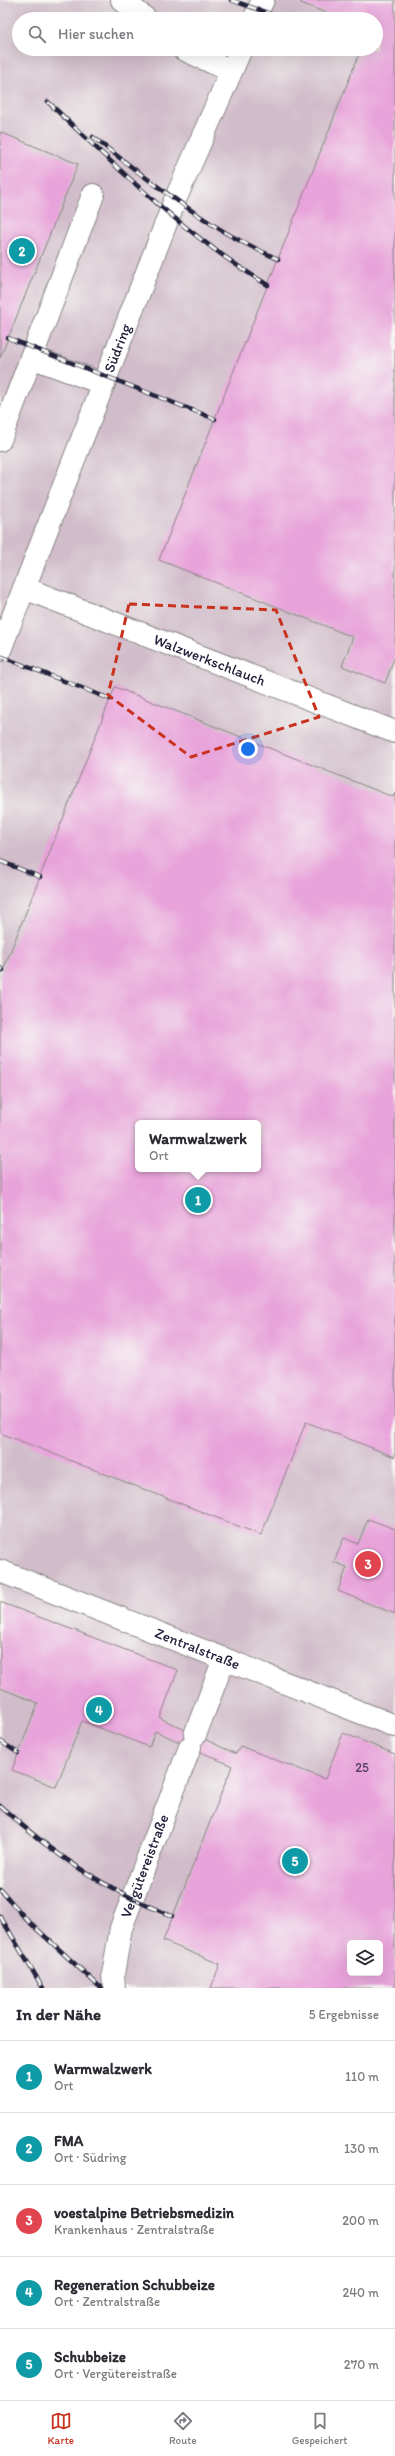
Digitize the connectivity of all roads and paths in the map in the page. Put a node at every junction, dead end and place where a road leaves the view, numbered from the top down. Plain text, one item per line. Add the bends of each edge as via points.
1 (122, 0) edge
2 (263, 0) edge
3 (145, 11) edge
4 (257, 12) edge
5 (198, 56) edge
6 (238, 56) edge
7 (231, 71) junction
8 (93, 195) dead end
9 (31, 357) junction
10 (104, 384) junction
11 (0, 440) edge
12 (24, 588) junction
13 (0, 650) edge
14 (395, 732) edge
15 (0, 1571) edge
16 (224, 1659) junction
17 (395, 1726) edge
18 (114, 1988) edge

1 - 3 street
2 - 4 street
5 - 7 street
6 - 7 street, Südring
7 - 10 street, Südring via 175,200
8 - 9 street
9 - 10 street
9 - 11 street
10 - 12 street, Südring
12 - 13 street, Südring
12 - 14 street, Walzwerkschlauch
15 - 16 street, Zentralstraße
16 - 17 street, Zentralstraße
16 - 18 street, Vergütereistraße via 120,1928 113,1974

